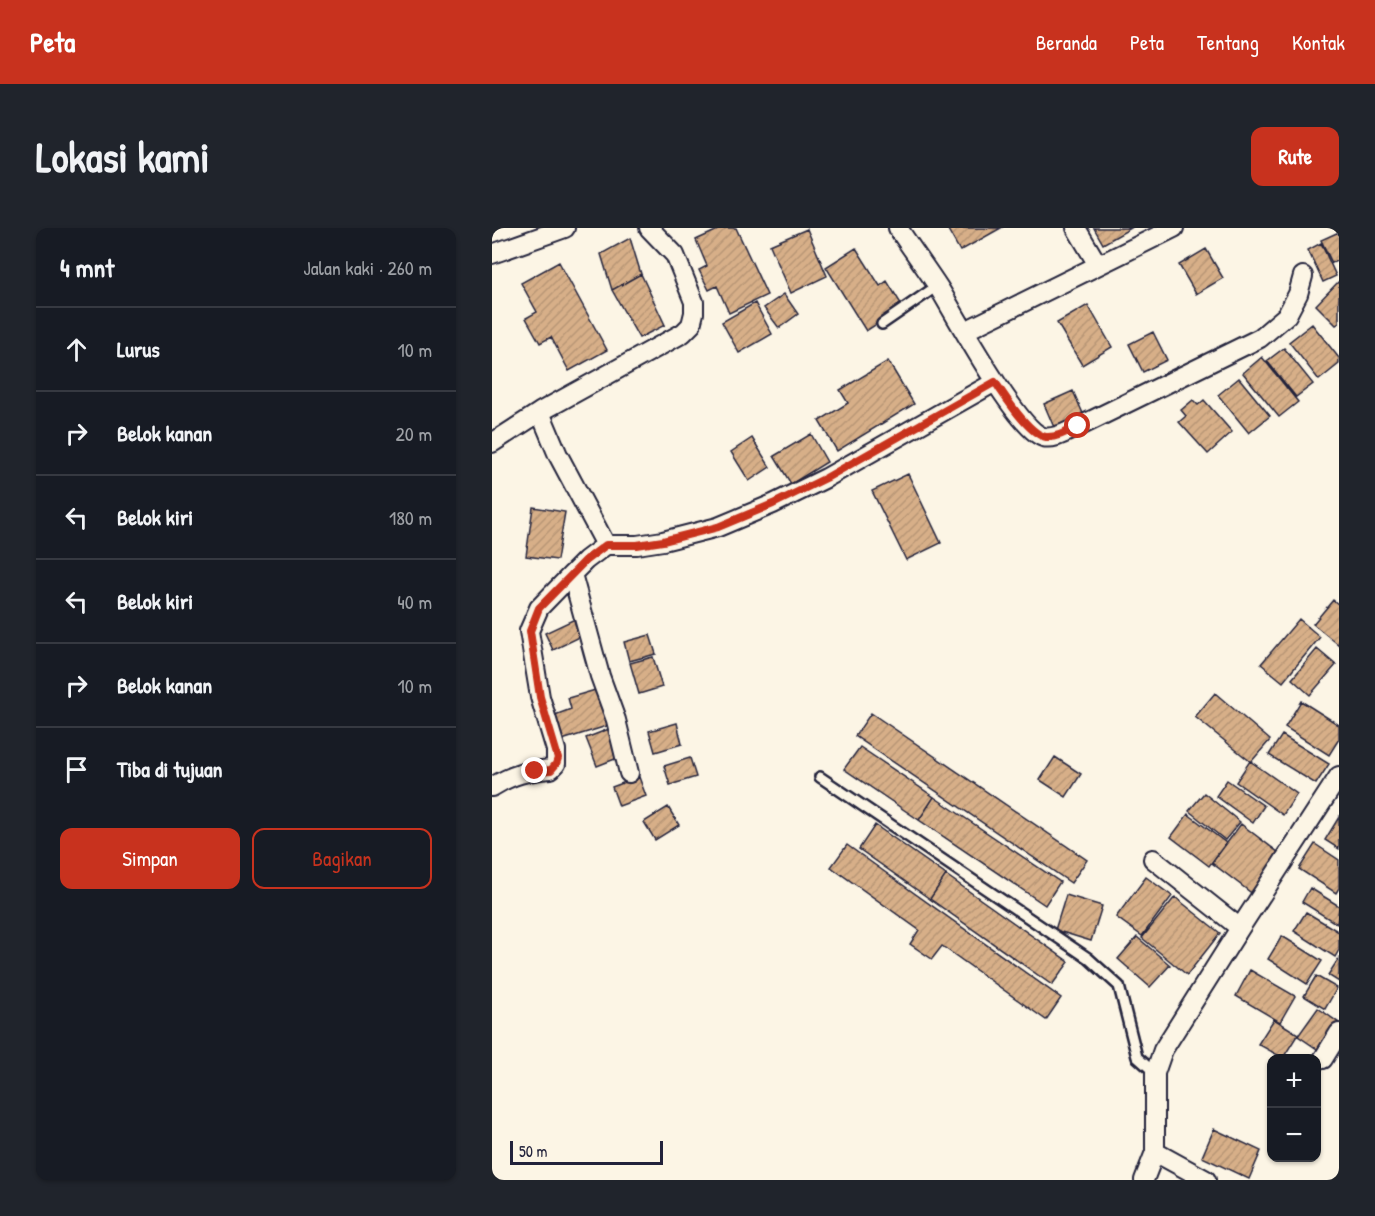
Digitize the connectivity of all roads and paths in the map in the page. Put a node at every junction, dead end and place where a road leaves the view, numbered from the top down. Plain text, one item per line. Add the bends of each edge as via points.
1 (565, 228) edge
2 (649, 228) edge
3 (898, 228) edge
4 (1076, 228) edge
5 (1174, 228) edge
6 (492, 254) edge
7 (1098, 266) junction
8 (1303, 276) dead end
9 (937, 286) junction
10 (882, 324) dead end
11 (965, 331) junction
12 (995, 382) junction
13 (540, 412) junction
14 (492, 443) edge
15 (606, 545) junction
16 (572, 574) junction
17 (629, 773) dead end
18 (820, 777) dead end
19 (492, 787) edge
20 (1336, 788) edge
21 (1153, 859) dead end
22 (1240, 927) junction
23 (1339, 1033) edge
24 (1323, 1059) dead end
25 (1155, 1073) junction
26 (1155, 1152) junction
27 (1144, 1180) edge
28 (1206, 1180) edge

1 - 6 street
2 - 13 street via 675,255 693,302 691,325
3 - 9 street
4 - 7 street
5 - 7 street
7 - 11 street
8 - 12 street via 1287,315 1260,338 1055,437 1044,437 1034,431
9 - 10 lane
9 - 11 street
11 - 12 street
12 - 15 street via 773,504 718,527 663,541
13 - 14 street
13 - 15 street
15 - 16 street
16 - 17 street
16 - 19 street via 539,608 530,631 540,697 558,758 556,764 551,770 508,777
18 - 25 lane via 1096,965 1119,986 1137,1057
20 - 22 street
21 - 22 street
22 - 25 street via 1163,1050
23 - 24 street
25 - 26 street
26 - 27 street
26 - 28 street

